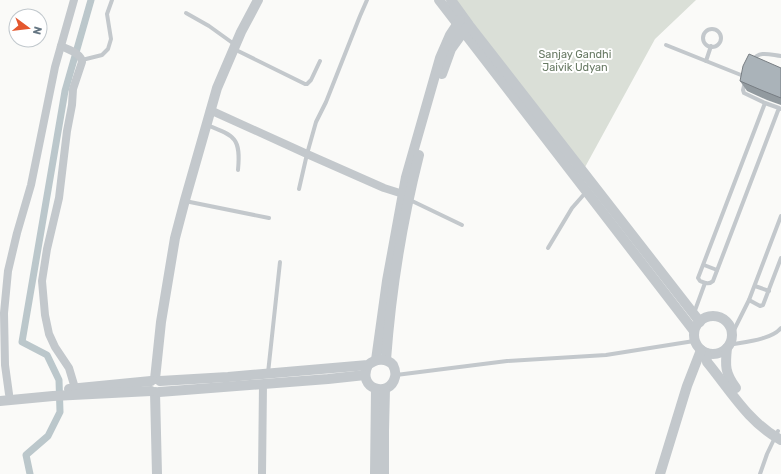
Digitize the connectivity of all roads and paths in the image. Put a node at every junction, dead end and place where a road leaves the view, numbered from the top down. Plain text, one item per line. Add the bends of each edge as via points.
1 (74, 0) edge
2 (112, 0) edge
3 (258, 0) edge
4 (367, 0) edge
5 (439, 0) edge
6 (451, 3) edge
7 (186, 13) dead end
8 (463, 24) junction
9 (666, 45) dead end
10 (61, 46) junction
11 (711, 46) junction
12 (234, 47) junction
13 (78, 55) junction
14 (781, 56) edge
15 (320, 61) dead end
16 (706, 61) junction
17 (751, 66) edge
18 (749, 71) edge
19 (747, 77) junction
20 (765, 103) junction
21 (780, 109) edge
22 (210, 110) junction
23 (206, 124) junction
24 (306, 154) junction
25 (238, 170) dead end
26 (299, 189) dead end
27 (587, 191) junction
28 (406, 197) junction
29 (185, 200) junction
30 (781, 216) edge
31 (269, 218) dead end
32 (462, 225) dead end
33 (548, 248) dead end
34 (781, 258) edge
35 (280, 262) dead end
36 (704, 264) junction
37 (717, 270) junction
38 (705, 283) junction
39 (755, 286) junction
40 (769, 291) junction
41 (749, 300) junction
42 (694, 313) junction
43 (700, 322) junction
44 (781, 328) edge
45 (732, 334) junction
46 (694, 336) junction
47 (728, 346) junction
48 (704, 352) junction
49 (374, 365) junction
50 (268, 374) junction
51 (396, 375) junction
52 (263, 384) junction
53 (155, 386) junction
54 (381, 389) junction
55 (73, 390) junction
56 (53, 393) junction
57 (5, 394) edge
58 (0, 401) edge
59 (779, 435) edge
60 (157, 474) edge
61 (262, 474) edge
62 (375, 474) edge
63 (384, 474) edge
64 (660, 474) edge
65 (760, 474) edge

1 - 10 street
2 - 13 lane via 107,14 111,39 108,49 102,55
3 - 12 street
4 - 24 lane via 316,122
5 - 6 street
6 - 8 street
7 - 12 lane via 209,26
8 - 27 street
8 - 28 street via 445,66
8 - 42 street
9 - 16 lane
10 - 13 street
10 - 57 street via 31,186 8,271 4,313
11 - 11 lane via 703,39 706,31 711,29 718,32 720,38 718,43
11 - 16 lane
12 - 15 lane via 305,84 311,80
12 - 22 street
13 - 55 street via 59,198 42,281 49,334 69,368
14 - 17 lane via 758,54
16 - 19 lane
18 - 19 lane
19 - 20 lane via 743,87 744,93
20 - 21 lane
20 - 36 lane
21 - 37 lane
22 - 23 street
22 - 24 street
23 - 25 lane via 227,133 236,142 239,154
23 - 29 street
24 - 26 lane
24 - 28 street
27 - 33 lane via 572,208
27 - 46 street
28 - 32 lane
28 - 49 street via 389,314
29 - 31 lane
29 - 53 street via 175,238 162,314
30 - 39 lane
34 - 40 lane
35 - 50 lane
36 - 37 lane
36 - 38 lane via 698,278
37 - 38 lane via 713,281 710,284
38 - 42 lane
39 - 40 lane
39 - 41 lane
40 - 41 lane via 763,305
41 - 45 lane
42 - 43 street
43 - 45 street via 705,317 719,316 726,320
43 - 46 street via 695,327
44 - 47 lane via 770,336
45 - 47 street
46 - 48 street
46 - 51 lane via 606,355 507,361
47 - 48 street via 717,354
47 - 59 street via 725,366 729,379 758,416
48 - 59 street via 707,362 753,421 768,434
48 - 64 street via 687,386
49 - 50 street
49 - 51 street via 393,366
49 - 52 street
49 - 54 street via 369,384
50 - 53 street
51 - 54 street via 392,383
52 - 53 street
52 - 61 street
53 - 55 street
53 - 60 street
54 - 62 street
54 - 63 street
55 - 56 street
56 - 57 street
56 - 58 street
59 - 65 lane

